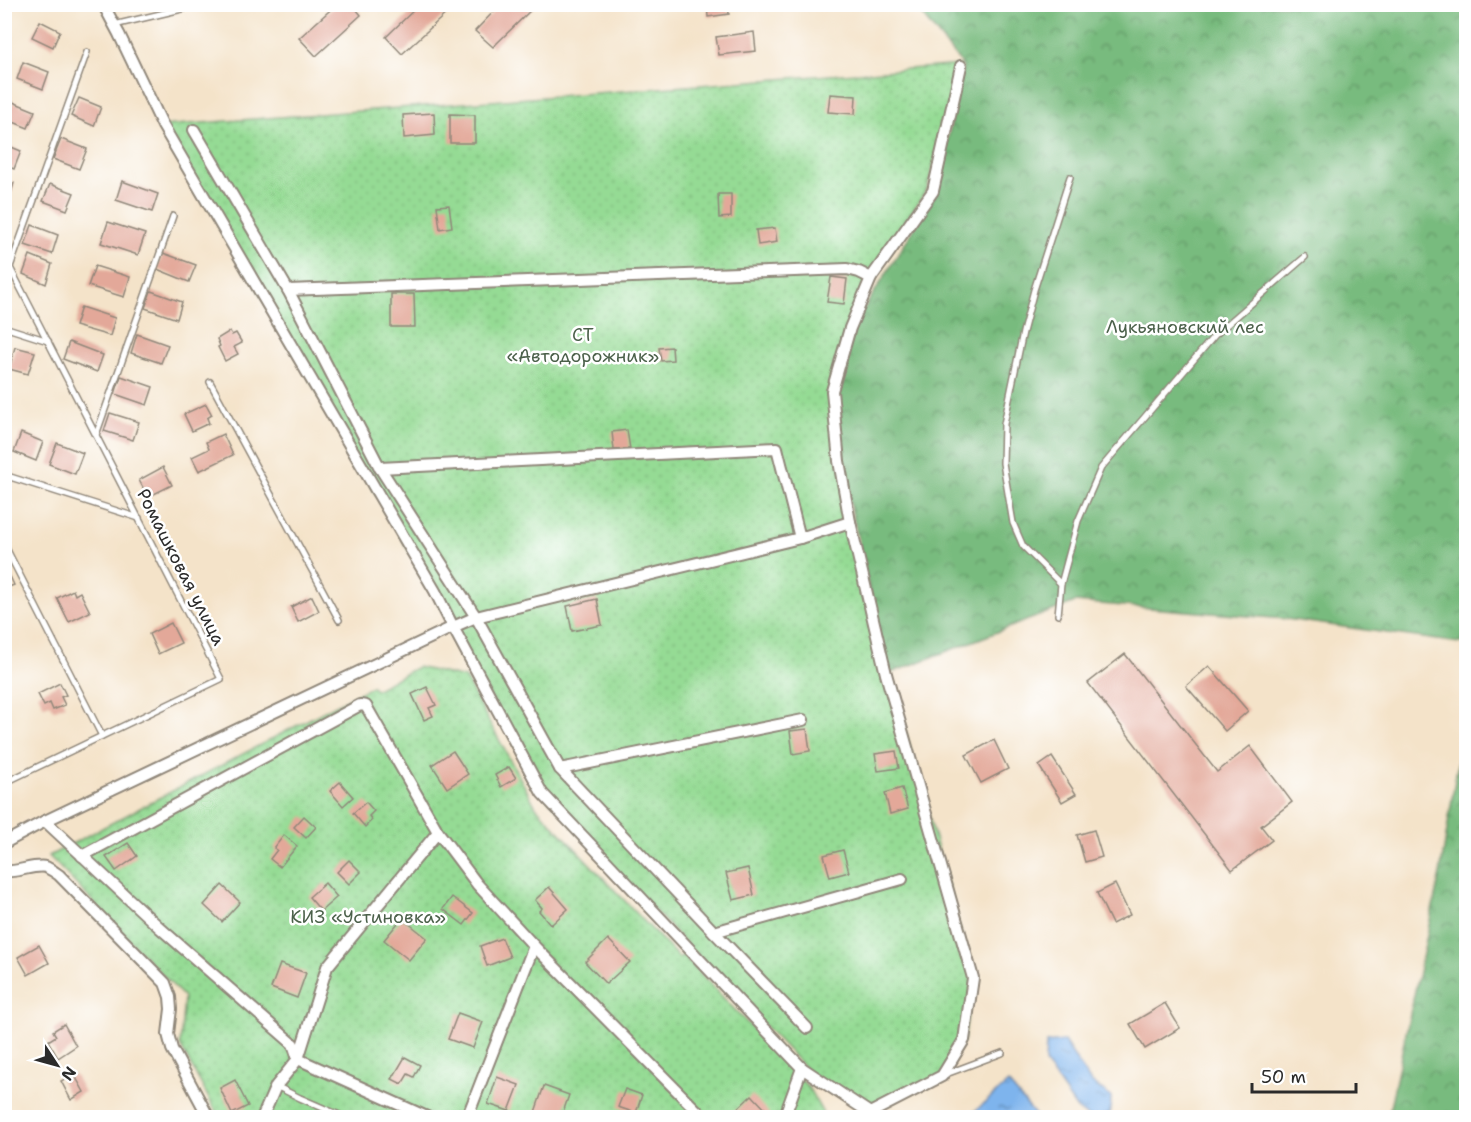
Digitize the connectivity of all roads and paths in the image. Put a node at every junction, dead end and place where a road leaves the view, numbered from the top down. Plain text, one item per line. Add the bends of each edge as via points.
1 (103, 4) edge
2 (203, 4) edge
3 (114, 25) junction
4 (87, 52) dead end
5 (961, 66) dead end
6 (194, 130) dead end
7 (1070, 177) dead end
8 (173, 216) dead end
9 (4, 256) edge
10 (1305, 257) dead end
11 (10, 267) junction
12 (871, 278) junction
13 (288, 290) junction
14 (4, 327) edge
15 (48, 341) junction
16 (210, 382) dead end
17 (96, 435) junction
18 (380, 468) junction
19 (4, 475) edge
20 (139, 518) junction
21 (850, 522) junction
22 (800, 538) junction
23 (4, 544) edge
24 (1061, 584) junction
25 (1058, 615) dead end
26 (476, 617) junction
27 (339, 620) dead end
28 (453, 627) junction
29 (803, 720) dead end
30 (102, 736) junction
31 (560, 769) junction
32 (4, 783) edge
33 (45, 821) junction
34 (438, 832) junction
35 (4, 843) edge
36 (82, 856) junction
37 (4, 871) edge
38 (902, 879) dead end
39 (714, 932) junction
40 (534, 946) junction
41 (807, 1028) dead end
42 (1002, 1053) dead end
43 (298, 1059) junction
44 (802, 1068) junction
45 (942, 1076) junction
46 (276, 1086) junction
47 (208, 1118) edge
48 (262, 1118) edge
49 (346, 1118) edge
50 (429, 1118) edge
51 (467, 1118) edge
52 (705, 1118) edge
53 (784, 1118) edge

1 - 3 street
2 - 3 lane
3 - 28 street via 163,126
4 - 11 lane
5 - 12 street via 933,191
6 - 13 street
7 - 24 lane via 1023,332 1004,424 1003,463 1013,523 1023,546
8 - 17 lane
9 - 11 lane, Ромашковая улица
10 - 24 lane via 1215,335 1101,468 1078,521
11 - 15 lane, Ромашковая улица
12 - 13 street via 847,269
12 - 21 street via 850,327 832,391
13 - 18 street
14 - 15 lane
15 - 17 lane, Ромашковая улица
16 - 27 lane
17 - 20 lane, Ромашковая улица
18 - 22 street via 777,448
18 - 26 street
19 - 20 lane
20 - 30 lane, Ромашковая улица via 221,679
21 - 22 street
21 - 45 street via 886,674 973,978 964,1040
22 - 26 street
23 - 30 lane
24 - 25 lane
26 - 28 street
26 - 31 street
28 - 33 street
28 - 44 street via 542,793
29 - 31 street
30 - 32 lane, Ромашковая улица
31 - 39 street
33 - 35 street
33 - 36 street
34 - 36 street via 366,706 360,705
34 - 40 street via 477,884
34 - 43 street via 327,967
36 - 43 street via 293,1044
37 - 47 street via 47,867 59,875 165,983 170,997 168,1034 172,1049
38 - 39 street
39 - 41 street
40 - 51 street
40 - 52 street
42 - 45 lane
43 - 46 street
43 - 50 street
44 - 45 street via 870,1113
44 - 53 street
46 - 48 street
46 - 49 lane

